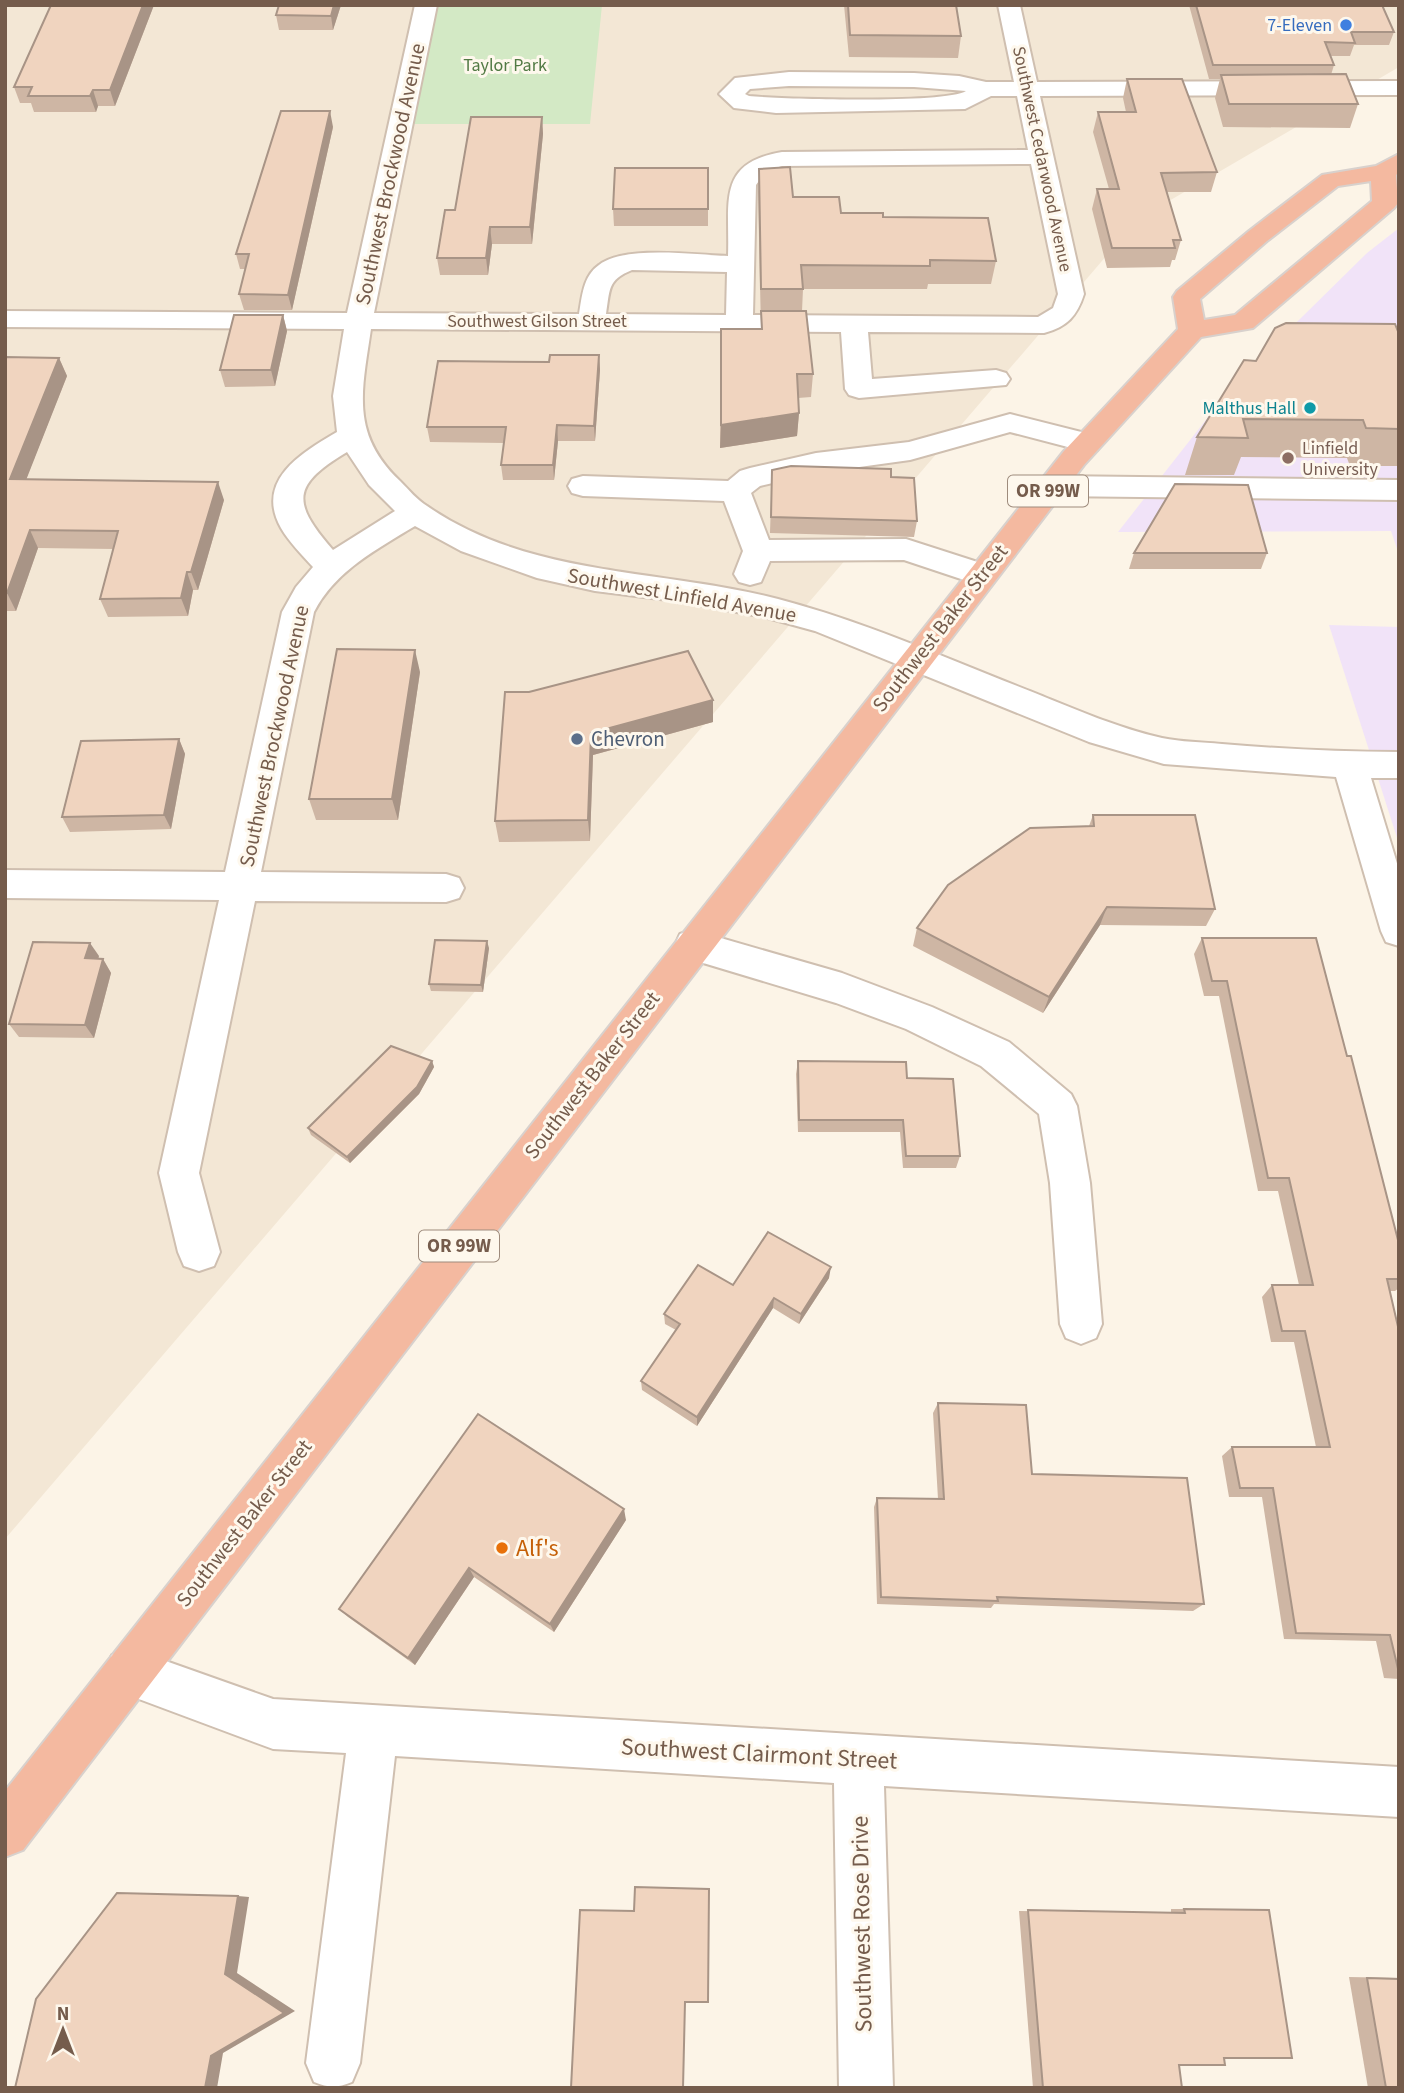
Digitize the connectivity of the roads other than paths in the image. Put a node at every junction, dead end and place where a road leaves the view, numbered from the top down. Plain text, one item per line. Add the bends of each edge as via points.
1 (426, 5) edge
2 (1009, 5) edge
3 (1399, 88) edge
4 (986, 89) junction
5 (1028, 89) junction
6 (1042, 157) junction
7 (1391, 167) edge
8 (741, 264) junction
9 (1065, 312) joint
10 (5, 319) edge
11 (359, 320) junction
12 (591, 322) junction
13 (739, 323) junction
14 (854, 324) junction
15 (1007, 325) junction
16 (1192, 330) junction
17 (996, 379) junction
18 (1010, 423) junction
19 (353, 435) junction
20 (1087, 443) junction
21 (583, 486) dead end
22 (1052, 486) junction
23 (1399, 490) edge
24 (735, 491) junction
25 (415, 513) junction
26 (758, 551) junction
27 (331, 568) junction
28 (982, 575) junction
29 (741, 601) junction
30 (914, 660) junction
31 (1350, 765) junction
32 (1399, 765) edge
33 (5, 884) edge
34 (242, 886) junction
35 (446, 888) dead end
36 (1399, 931) edge
37 (693, 945) junction
38 (199, 1252) dead end
39 (1081, 1324) dead end
40 (129, 1672) junction
41 (373, 1731) junction
42 (858, 1760) junction
43 (1399, 1792) edge
44 (5, 1832) edge
45 (333, 2063) dead end
46 (866, 2088) edge

1 - 11 street, Southwest Brockwood Avenue
2 - 5 street, Southwest Cedarwood Avenue
3 - 5 street
4 - 4 street via 914,79 789,79 743,83 731,94 742,103 776,106 918,105 965,102
4 - 5 street
5 - 6 street, Southwest Cedarwood Avenue
6 - 8 street via 764,162 748,172 743,185
6 - 9 street, Southwest Cedarwood Avenue via 1071,294
7 - 16 highway via 1385,203 1243,322
7 - 16 highway via 1331,180 1258,236 1186,298
8 - 12 street via 629,262 608,270 598,283
8 - 13 street
9 - 15 street, Southwest Gilson Street via 1044,325
10 - 11 street, Southwest Gilson Street
11 - 12 street, Southwest Gilson Street
11 - 19 street, Southwest Brockwood Avenue via 347,396
12 - 13 street, Southwest Gilson Street
13 - 14 street, Southwest Gilson Street
14 - 15 street, Southwest Gilson Street
14 - 17 street via 859,389
15 - 17 street via 1009,345
16 - 20 highway, Southwest Baker Street / OR 99W
17 - 18 street
18 - 20 street
18 - 24 street via 909,451 816,463 750,478
19 - 25 street, Southwest Brockwood Avenue via 379,478
19 - 27 street via 312,460 291,482 289,500 295,525
20 - 22 highway, Southwest Baker Street / OR 99W
21 - 24 street
22 - 23 street
22 - 28 highway, Southwest Baker Street / OR 99W
24 - 26 street
25 - 27 street, Southwest Brockwood Avenue
25 - 29 street, Southwest Linfield Avenue via 472,544 537,568
26 - 28 street via 906,549
26 - 29 street
27 - 34 street, Southwest Brockwood Avenue via 305,595 298,612
28 - 30 highway, Southwest Baker Street / OR 99W
29 - 30 street, Southwest Linfield Avenue via 824,622
30 - 31 street, Southwest Linfield Avenue via 1101,733 1164,751
30 - 37 highway, Southwest Baker Street / OR 99W
31 - 32 street, Southwest Linfield Avenue
31 - 36 street
33 - 34 street
34 - 35 street
34 - 38 street, Southwest Brockwood Avenue via 179,1174
37 - 39 street via 842,989 919,1018 995,1054 1057,1106 1070,1183
37 - 40 highway, Southwest Baker Street / OR 99W
40 - 41 street, Southwest Clairmont Street via 274,1724
40 - 44 highway, Southwest Baker Street / OR 99W
41 - 42 street, Southwest Clairmont Street
41 - 45 street
42 - 43 street, Southwest Clairmont Street
42 - 46 street, Southwest Rose Drive

